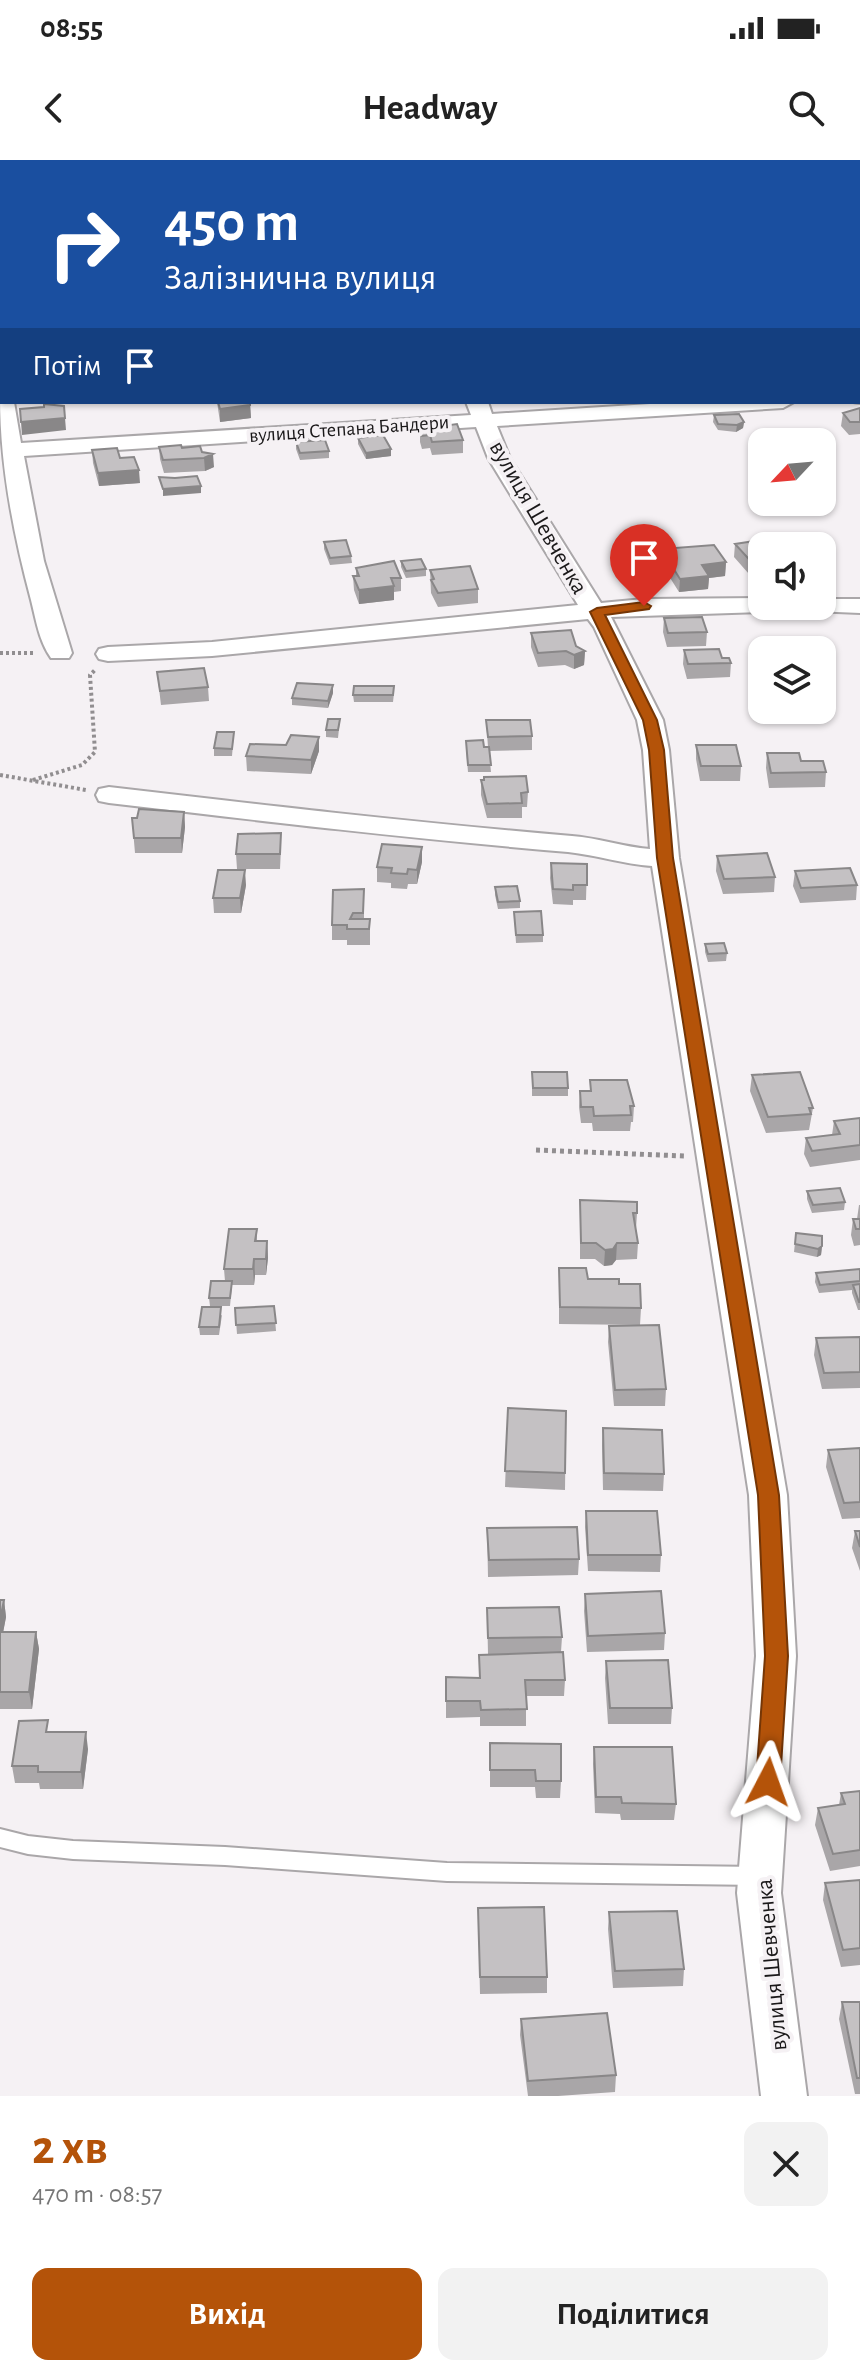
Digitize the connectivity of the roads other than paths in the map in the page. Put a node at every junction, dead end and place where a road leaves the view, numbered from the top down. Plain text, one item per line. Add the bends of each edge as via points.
1 (3, 404) edge
2 (716, 404) edge
3 (481, 411) edge
4 (12, 450) junction
5 (748, 605) edge
6 (836, 606) edge
7 (860, 606) edge
8 (597, 612) junction
9 (60, 653) dead end
10 (108, 654) road end
11 (109, 795) road end
12 (665, 858) junction
13 (0, 1838) edge
14 (761, 1876) junction
15 (784, 2096) edge

1 - 4 street
2 - 3 street, вулиця Степана Бандери
3 - 4 street, вулиця Степана Бандери
3 - 8 street, вулиця Шевченка via 499,458
4 - 9 street via 32,561
5 - 8 street
6 - 7 street
8 - 10 street
8 - 12 street, вулиця Шевченка via 650,720
11 - 12 street
12 - 14 street, вулиця Шевченка via 768,1495 776,1656
13 - 14 lane via 73,1850 447,1872
14 - 15 street, вулиця Шевченка

